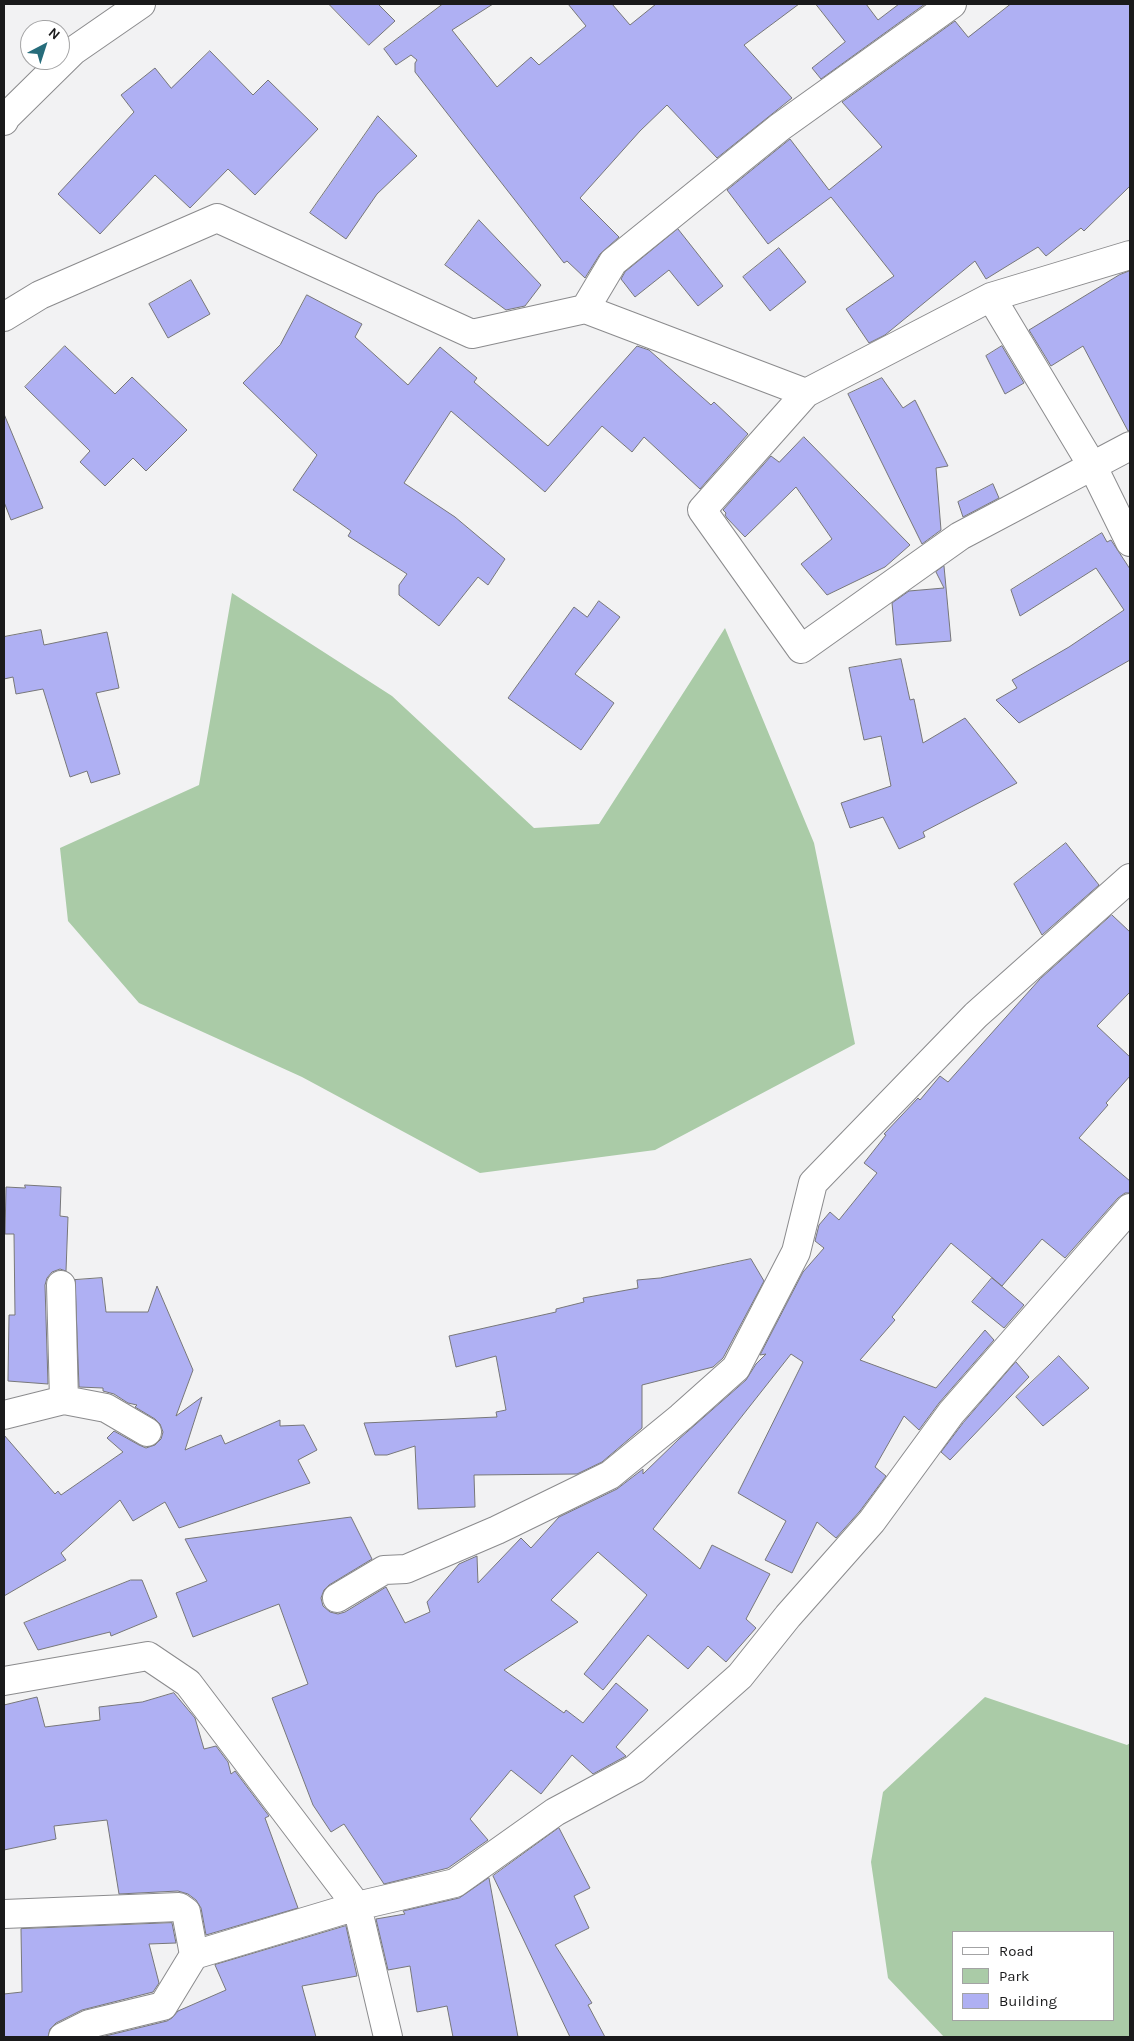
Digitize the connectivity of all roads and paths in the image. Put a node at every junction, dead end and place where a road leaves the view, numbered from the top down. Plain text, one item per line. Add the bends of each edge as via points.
1 (141, 4) edge
2 (952, 4) edge
3 (4, 121) edge
4 (1130, 254) edge
5 (991, 297) junction
6 (585, 309) junction
7 (4, 317) edge
8 (806, 393) junction
9 (1130, 446) edge
10 (1092, 467) junction
11 (1130, 542) edge
12 (1130, 878) edge
13 (1130, 1208) edge
14 (60, 1285) dead end
15 (64, 1400) junction
16 (4, 1415) edge
17 (147, 1432) dead end
18 (337, 1598) dead end
19 (4, 1681) edge
20 (357, 1906) junction
21 (4, 1914) edge
22 (194, 1955) junction
23 (63, 2037) edge
24 (388, 2037) edge

1 - 3 street via 73,51
2 - 6 street via 780,127 613,262
4 - 5 street
5 - 8 street
5 - 10 street
6 - 7 street via 472,334 217,218 40,295
6 - 8 street
8 - 10 street via 702,510 801,649 960,536
9 - 10 street
10 - 11 street
12 - 18 street via 976,1015 813,1183 796,1252 736,1368 610,1475 497,1530 406,1568 384,1570
13 - 20 street via 951,1413 872,1521 740,1676 635,1769 555,1812 455,1883
14 - 15 street
15 - 16 street
15 - 17 street via 106,1408
19 - 20 street via 148,1656 188,1683
20 - 22 street
20 - 24 street
21 - 22 street via 179,1907 186,1912
22 - 23 street via 163,2006 88,2024

